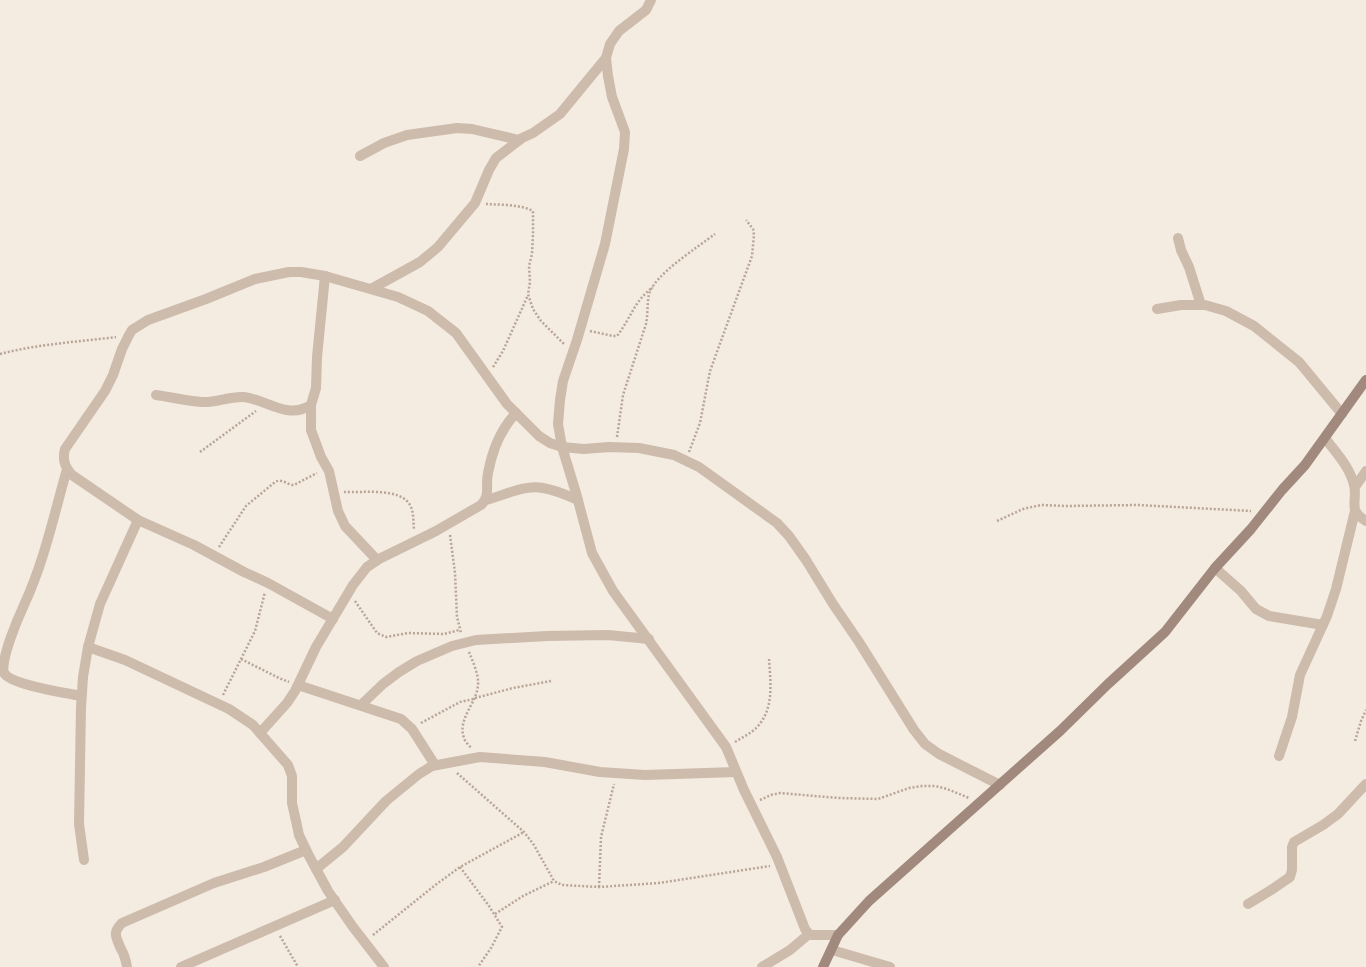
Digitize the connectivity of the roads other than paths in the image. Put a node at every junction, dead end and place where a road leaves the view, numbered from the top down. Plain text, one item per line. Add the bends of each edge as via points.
1 (651, 0) edge
2 (606, 58) junction
3 (519, 140) junction
4 (360, 156) dead end
5 (1178, 238) dead end
6 (325, 276) junction
7 (371, 289) junction
8 (1201, 305) junction
9 (1157, 309) dead end
10 (1365, 382) edge
11 (156, 395) dead end
12 (311, 404) junction
13 (516, 413) junction
14 (1342, 414) junction
15 (1325, 438) junction
16 (562, 447) junction
17 (67, 469) junction
18 (1366, 471) edge
19 (1355, 487) junction
20 (486, 500) junction
21 (578, 500) junction
22 (1355, 512) junction
23 (138, 520) junction
24 (1366, 520) edge
25 (377, 560) junction
26 (1215, 568) junction
27 (333, 620) junction
28 (1323, 625) junction
29 (649, 639) junction
30 (88, 647) junction
31 (298, 685) junction
32 (81, 696) junction
33 (361, 705) junction
34 (260, 733) junction
35 (1279, 756) dead end
36 (435, 765) junction
37 (736, 772) junction
38 (1366, 784) edge
39 (1000, 785) junction
40 (306, 850) junction
41 (84, 860) dead end
42 (316, 869) junction
43 (335, 900) junction
44 (1248, 904) dead end
45 (809, 934) junction
46 (838, 935) junction
47 (832, 950) junction
48 (128, 967) edge
49 (180, 967) edge
50 (384, 967) edge
51 (762, 967) edge
52 (823, 967) edge
53 (890, 967) edge

1 - 2 street via 646,10 619,31 610,44
2 - 3 street via 560,114
2 - 16 street via 612,97 625,132 624,149 605,244 563,381 558,424
3 - 4 street via 457,128 407,135 384,143
3 - 7 street via 496,158 475,203 445,240 428,256
5 - 8 street
6 - 7 street
6 - 12 street via 316,388
6 - 17 street via 289,272 255,279 148,320 132,330 105,392 65,449 64,460
7 - 13 street via 398,297 428,311 456,333
8 - 9 street
8 - 14 street via 1226,311 1254,326 1299,362
10 - 14 street
11 - 12 street via 202,403 245,397 283,409 297,410 305,409
12 - 25 street via 311,430 327,468 338,511 345,526
13 - 16 street via 539,436
13 - 20 street via 504,426 492,456
14 - 15 street
15 - 19 street via 1349,470
15 - 26 street via 1305,465
16 - 21 street
16 - 39 street via 639,448 674,455 699,467 777,523 806,560 925,744 939,754
17 - 23 street
17 - 32 street via 40,564 11,634 2,664 5,675 21,683
18 - 19 street
19 - 22 street
20 - 21 street via 528,488 542,487
20 - 25 street via 448,524
21 - 29 street via 592,553 613,591
22 - 24 street
22 - 28 street via 1336,589
23 - 27 street via 194,545
23 - 30 street via 100,604
25 - 27 street via 367,567
26 - 28 street via 1241,591 1256,609 1269,616
26 - 39 street via 1165,632
27 - 31 street
28 - 35 street via 1300,675 1292,716
29 - 33 street via 608,635 501,638 466,642 411,665 383,684
29 - 37 street via 726,747
30 - 32 street
30 - 34 street via 125,660 219,704 253,725
31 - 33 street
31 - 34 street via 287,703
32 - 41 street via 79,824
33 - 36 street via 402,719 412,729
34 - 40 street via 288,765 292,776 292,804 299,835
36 - 37 street via 480,757 545,762 645,776
36 - 42 street via 419,774 386,801 343,846
37 - 45 street via 780,864 804,930
38 - 44 street via 1338,814 1323,826 1294,842 1290,877
39 - 46 street via 869,901
40 - 42 street
40 - 48 street via 214,883 122,923 117,929 116,937
42 - 43 street
43 - 49 street
43 - 50 street
45 - 46 street
45 - 51 street via 790,950
46 - 47 street
47 - 52 street
47 - 53 street

